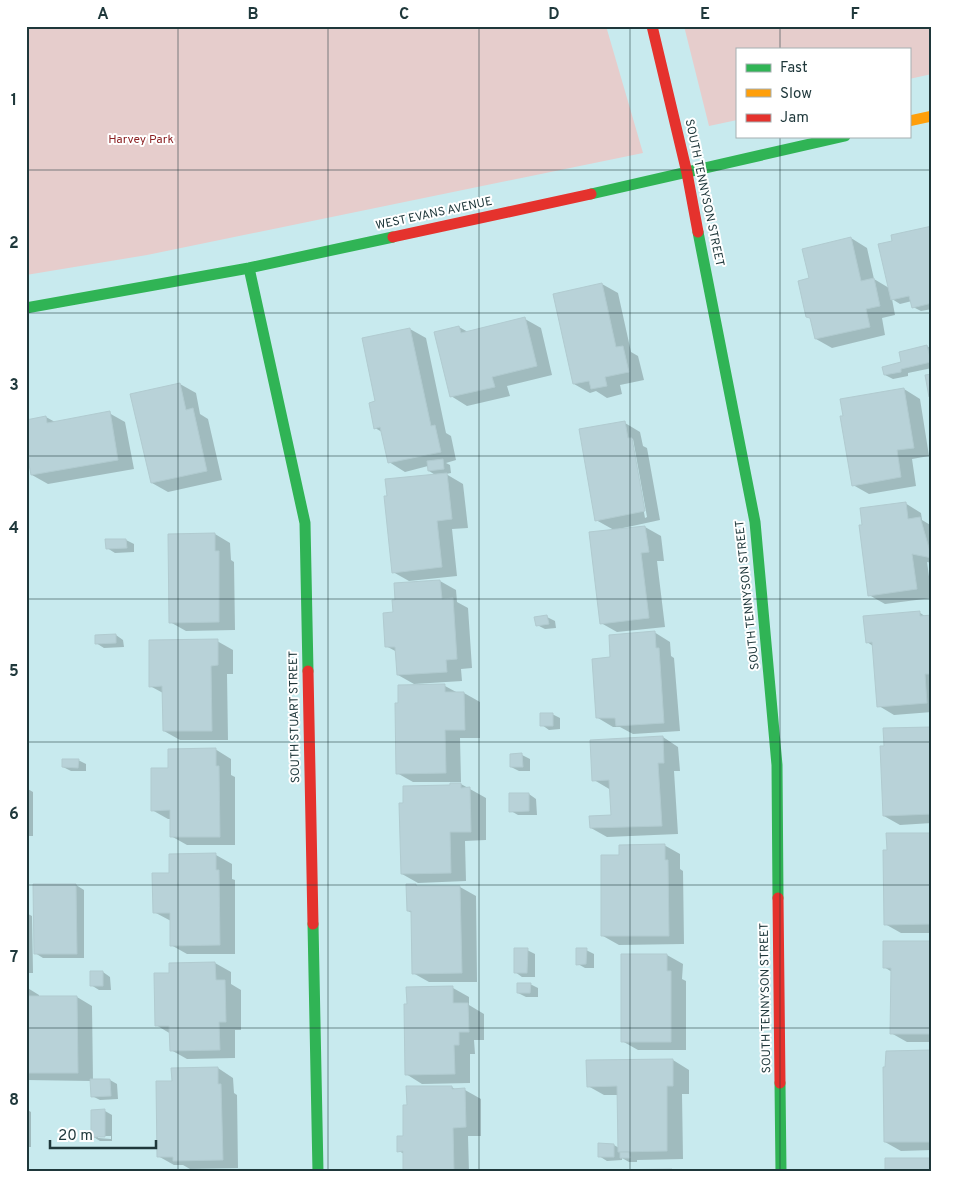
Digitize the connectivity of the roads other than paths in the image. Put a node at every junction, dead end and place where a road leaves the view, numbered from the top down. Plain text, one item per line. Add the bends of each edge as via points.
1 (652, 26) edge
2 (932, 116) edge
3 (910, 121) edge
4 (836, 138) edge
5 (687, 173) junction
6 (249, 268) junction
7 (26, 308) edge
8 (318, 1172) edge
9 (781, 1172) edge

1 - 5 street, SOUTH TENNYSON STREET
2 - 3 street
4 - 5 street, WEST EVANS AVENUE
5 - 6 street, WEST EVANS AVENUE
5 - 9 street, SOUTH TENNYSON STREET via 755,522 778,765
6 - 7 street, WEST EVANS AVENUE
6 - 8 street, SOUTH STUART STREET via 305,523

